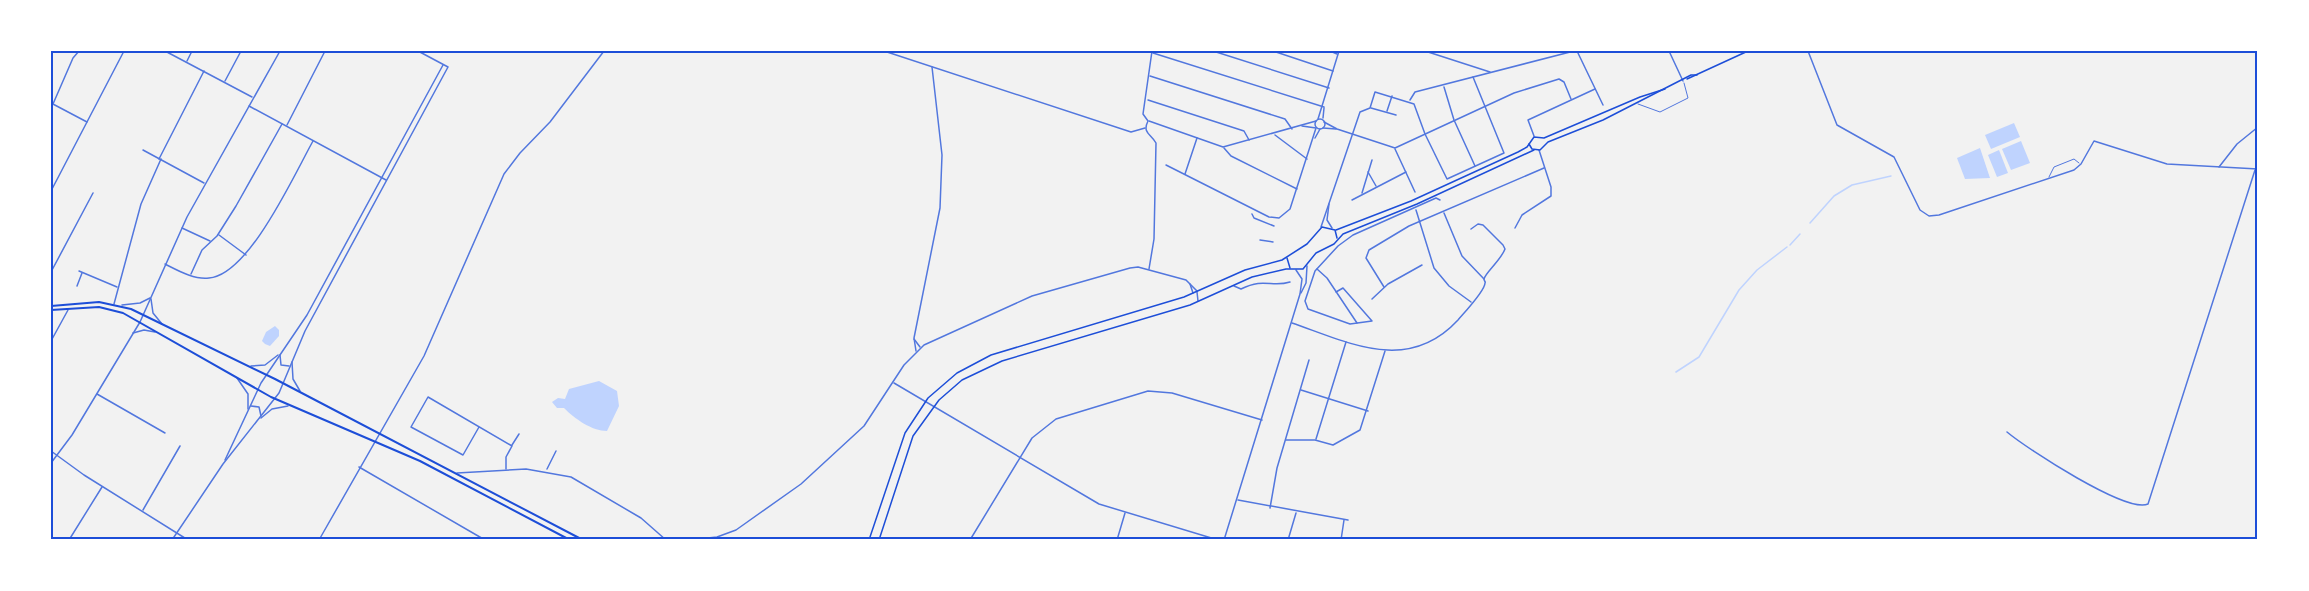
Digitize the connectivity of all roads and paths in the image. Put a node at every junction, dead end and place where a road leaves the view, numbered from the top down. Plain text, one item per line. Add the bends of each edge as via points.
1 (79, 51) edge
2 (124, 51) edge
3 (165, 51) edge
4 (192, 51) edge
5 (241, 51) edge
6 (280, 51) edge
7 (326, 51) edge
8 (418, 51) edge
9 (604, 51) edge
10 (884, 51) edge
11 (1213, 51) edge
12 (1273, 51) edge
13 (1330, 51) edge
14 (1425, 51) edge
15 (1575, 51) edge
16 (1670, 51) edge
17 (1748, 51) edge
18 (1808, 51) edge
19 (1152, 52) edge
20 (1339, 52) edge
21 (1561, 52) edge
22 (186, 62) junction
23 (443, 64) junction
24 (932, 67) junction
25 (204, 71) junction
26 (1334, 71) junction
27 (1491, 72) junction
28 (1149, 75) junction
29 (1473, 77) junction
30 (1684, 80) junction
31 (225, 82) junction
32 (1443, 85) junction
33 (1329, 88) junction
34 (1595, 89) junction
35 (1665, 89) junction
36 (1392, 96) junction
37 (253, 97) junction
38 (1146, 99) junction
39 (1571, 99) junction
40 (1409, 101) junction
41 (52, 103) edge
42 (1636, 103) junction
43 (1603, 105) dead end
44 (248, 106) junction
45 (1324, 106) junction
46 (1484, 106) junction
47 (1370, 108) junction
48 (1386, 112) junction
49 (1396, 115) dead end
50 (2258, 115) edge
51 (1317, 120) junction
52 (1454, 120) junction
53 (1148, 121) junction
54 (1324, 121) junction
55 (87, 122) junction
56 (282, 124) junction
57 (286, 126) junction
58 (1302, 126) junction
59 (1316, 127) junction
60 (2257, 127) edge
61 (1145, 128) junction
62 (1322, 128) junction
63 (1337, 129) junction
64 (1292, 130) junction
65 (1274, 134) junction
66 (1354, 134) junction
67 (1425, 134) junction
68 (1534, 136) junction
69 (1197, 138) junction
70 (1541, 138) junction
71 (1530, 140) junction
72 (313, 141) junction
73 (1250, 141) junction
74 (1313, 141) junction
75 (1223, 147) junction
76 (1543, 147) junction
77 (1395, 148) junction
78 (143, 150) dead end
79 (1534, 150) junction
80 (1539, 150) junction
81 (160, 159) junction
82 (1307, 159) junction
83 (1372, 160) dead end
84 (1166, 165) dead end
85 (2080, 165) junction
86 (1476, 167) junction
87 (1544, 168) junction
88 (2219, 168) junction
89 (2257, 169) edge
90 (1367, 172) junction
91 (1406, 172) junction
92 (1185, 174) junction
93 (381, 177) junction
94 (386, 180) junction
95 (2048, 180) junction
96 (205, 183) junction
97 (1377, 187) junction
98 (1297, 189) junction
99 (51, 191) edge
100 (1415, 192) dead end
101 (93, 193) dead end
102 (1362, 194) junction
103 (1352, 200) dead end
104 (1440, 200) dead end
105 (1329, 204) junction
106 (1416, 209) junction
107 (1444, 212) junction
108 (1252, 214) dead end
109 (1420, 221) junction
110 (1274, 226) dead end
111 (1321, 227) junction
112 (181, 228) junction
113 (1515, 228) dead end
114 (1333, 229) junction
115 (1471, 229) dead end
116 (219, 234) junction
117 (1337, 239) junction
118 (1260, 240) dead end
119 (211, 242) junction
120 (1273, 242) dead end
121 (246, 255) junction
122 (1287, 257) junction
123 (165, 264) junction
124 (1307, 266) junction
125 (1422, 266) dead end
126 (1290, 268) junction
127 (1316, 269) junction
128 (1148, 270) junction
129 (1296, 270) junction
130 (51, 272) edge
131 (191, 275) junction
132 (1484, 279) junction
133 (1290, 282) dead end
134 (1190, 283) junction
135 (1234, 285) junction
136 (76, 286) dead end
137 (1384, 287) junction
138 (117, 288) junction
139 (1197, 292) junction
140 (1336, 292) junction
141 (1193, 294) junction
142 (1300, 294) junction
143 (151, 298) junction
144 (1372, 299) dead end
145 (1198, 302) junction
146 (1472, 303) junction
147 (114, 304) junction
148 (122, 305) junction
149 (51, 306) edge
150 (69, 309) junction
151 (51, 310) edge
152 (143, 314) junction
153 (140, 322) junction
154 (1291, 322) junction
155 (162, 324) junction
156 (1357, 324) junction
157 (160, 333) junction
158 (132, 334) junction
159 (914, 338) junction
160 (51, 341) edge
161 (1346, 342) junction
162 (921, 348) junction
163 (916, 351) junction
164 (1385, 351) junction
165 (280, 354) junction
166 (292, 359) junction
167 (1308, 360) dead end
168 (246, 366) junction
169 (290, 366) junction
170 (266, 375) junction
171 (237, 377) junction
172 (893, 382) junction
173 (283, 384) junction
174 (258, 390) junction
175 (1300, 390) junction
176 (96, 394) junction
177 (302, 394) junction
178 (274, 398) junction
179 (1329, 398) junction
180 (924, 403) junction
181 (292, 406) junction
182 (250, 407) junction
183 (932, 408) junction
184 (1368, 411) junction
185 (248, 413) junction
186 (261, 417) junction
187 (258, 420) junction
188 (1262, 420) junction
189 (479, 427) junction
190 (2007, 432) dead end
191 (165, 433) dead end
192 (379, 433) junction
193 (519, 434) dead end
194 (1286, 440) junction
195 (1315, 440) junction
196 (374, 441) junction
197 (180, 446) dead end
198 (512, 446) junction
199 (51, 451) edge
200 (556, 451) dead end
201 (57, 456) junction
202 (1018, 458) junction
203 (51, 463) edge
204 (223, 464) junction
205 (358, 467) junction
206 (506, 469) junction
207 (546, 470) junction
208 (456, 473) junction
209 (102, 486) junction
210 (1237, 500) junction
211 (1269, 508) junction
212 (142, 511) junction
213 (1126, 512) junction
214 (1296, 512) junction
215 (177, 533) junction
216 (69, 540) edge
217 (172, 540) edge
218 (188, 540) edge
219 (318, 540) edge
220 (485, 540) edge
221 (570, 540) edge
222 (583, 540) edge
223 (666, 540) edge
224 (689, 540) edge
225 (869, 540) edge
226 (879, 540) edge
227 (970, 540) edge
228 (1118, 540) edge
229 (1218, 540) edge
230 (1224, 540) edge
231 (1288, 540) edge
232 (1341, 540) edge

1 - 41 street
2 - 55 street
3 - 22 street
4 - 22 street
5 - 31 street
6 - 37 street
7 - 57 street
8 - 23 street
9 - 192 street via 504,174 423,357
10 - 24 street
11 - 33 street
12 - 26 street
13 - 20 street
14 - 27 street
15 - 21 street
15 - 34 street
16 - 30 street
17 - 30 main road
18 - 95 street via 1837,125 1894,157 1924,214 1939,215
19 - 28 street
19 - 45 street
20 - 26 street
21 - 27 street
22 - 25 street
23 - 93 street
23 - 94 street via 448,67
24 - 61 street via 1133,132
24 - 159 street via 942,155 940,208
25 - 31 street
25 - 81 street
26 - 33 street
27 - 29 street
28 - 38 street
28 - 64 street via 1285,119
29 - 32 street
29 - 46 street
30 - 35 main road
30 - 42 lane via 1689,93 1686,100 1660,112
31 - 37 street
32 - 40 street via 1415,92
32 - 52 street
33 - 45 street
34 - 39 street
34 - 43 street
35 - 42 main road
35 - 70 main road
36 - 40 street
36 - 47 street via 1375,92
36 - 48 street
37 - 44 street
38 - 53 street via 1143,114
38 - 73 street via 1244,131
39 - 46 street via 1559,79
39 - 68 street via 1527,120
40 - 67 street via 1414,104
41 - 55 street
42 - 76 main road
44 - 56 street
44 - 96 street
45 - 51 street
45 - 54 street
46 - 52 street
46 - 86 street via 1504,152
47 - 48 street
47 - 66 street via 1360,112
48 - 49 street
50 - 60 street
51 - 54 street
51 - 58 street
51 - 59 street
52 - 67 street
52 - 86 street
53 - 61 street
53 - 69 street
54 - 62 street
54 - 63 street
55 - 99 street
56 - 57 street
56 - 116 street
57 - 72 street
58 - 59 street
58 - 64 street
59 - 62 street
59 - 74 street
60 - 88 street via 2237,144
61 - 128 street via 1155,143 1155,218
62 - 63 street
62 - 74 street
63 - 66 street
64 - 65 street
65 - 73 street
65 - 82 street
66 - 77 street
66 - 105 street
67 - 77 street
67 - 86 street via 1446,179
68 - 70 main road
68 - 71 main road
69 - 75 street
69 - 92 street
70 - 76 main road
71 - 79 main road
71 - 114 main road via 1524,149 1445,186
72 - 93 street
72 - 121 street
73 - 75 street
74 - 82 street
75 - 98 street via 1231,156
76 - 80 main road
77 - 91 street
78 - 81 street
79 - 80 main road
79 - 117 main road
80 - 87 street
81 - 96 street
81 - 138 street via 141,204
82 - 98 street
83 - 90 street
84 - 92 street
85 - 88 street via 2094,141 2167,164
85 - 95 street
85 - 95 lane via 2074,159 2054,167
87 - 107 street
87 - 113 street via 1551,187 1550,198 1525,213
88 - 89 street
89 - 190 street via 2146,505 2112,496 2080,480
90 - 97 street
90 - 102 street
91 - 97 street
91 - 100 street
92 - 98 street via 1276,218 1288,213
93 - 94 street
93 - 165 street via 307,315
94 - 166 street
96 - 112 street
97 - 102 street
101 - 130 street
102 - 103 street
104 - 106 street via 1436,198
105 - 111 street
105 - 114 street via 1327,220
106 - 109 street
106 - 127 street via 1353,234
107 - 109 street
107 - 132 street via 1462,256
108 - 110 street
109 - 137 street via 1367,252 1367,260
109 - 146 street via 1434,268 1449,286
111 - 114 main road
111 - 122 main road via 1307,244
112 - 119 street
112 - 123 street
114 - 117 main road
115 - 132 street via 1481,224 1505,249 1501,260
116 - 119 street
116 - 121 street
117 - 124 main road via 1314,255
118 - 120 street
119 - 131 street via 202,250
121 - 131 street via 213,278
122 - 126 main road
122 - 139 main road via 1245,270
123 - 131 street
123 - 143 street
124 - 129 main road
124 - 142 street via 1306,283
125 - 137 street
126 - 129 main road
126 - 135 main road
127 - 140 street
127 - 156 street via 1306,308
128 - 134 street
128 - 162 street via 1130,268 1039,293
129 - 142 street via 1302,279
132 - 146 street via 1485,284
133 - 135 street via 1258,282 1241,289
134 - 139 street
134 - 141 street
135 - 145 main road
136 - 138 street via 81,272
137 - 144 street
138 - 147 street
139 - 141 main road
139 - 145 street
140 - 156 street
140 - 156 street via 1343,288 1373,320
141 - 145 street
141 - 180 main road via 992,355 957,373
142 - 154 street
143 - 148 street
143 - 152 street
143 - 155 street via 153,312
145 - 183 main road via 990,365 962,381
146 - 164 street via 1434,342 1408,351
147 - 148 main road
147 - 149 main road
148 - 152 main road
150 - 151 main road
150 - 153 main road via 109,308
150 - 160 street
152 - 153 street
152 - 155 main road
153 - 157 main road
153 - 158 street
154 - 161 street
154 - 188 street
155 - 168 main road
157 - 158 street via 144,330
157 - 171 main road
158 - 176 street
159 - 162 street
159 - 163 street
161 - 164 street
161 - 179 street
162 - 163 street
163 - 172 street
164 - 184 street
165 - 168 street via 265,365
165 - 169 street via 280,364
165 - 170 street
166 - 169 street
166 - 177 street via 293,379
167 - 175 street
168 - 170 main road
169 - 173 street
170 - 173 main road
170 - 174 street
171 - 174 main road
171 - 185 street via 248,393
172 - 180 street
172 - 224 street via 864,426 795,489 736,530
173 - 177 main road
173 - 178 street
174 - 178 main road
174 - 182 street
175 - 179 street
175 - 194 street
176 - 191 street
176 - 201 street
177 - 192 main road
178 - 181 main road
178 - 186 street
179 - 184 street
179 - 195 street
180 - 183 street
180 - 225 main road via 898,447
181 - 187 street via 275,408
181 - 196 main road
182 - 185 street
182 - 186 street via 259,406
183 - 202 street
183 - 226 main road via 908,449
184 - 195 street via 1356,434 1332,445
185 - 204 street
186 - 187 street
187 - 204 street
188 - 202 street via 1172,393 1144,391 1048,423
188 - 210 street
189 - 189 street via 463,455 411,427 428,397
189 - 198 street
192 - 196 street
192 - 208 main road
193 - 198 street
194 - 195 street
194 - 211 street
196 - 205 street
196 - 221 main road via 423,462
197 - 212 street
198 - 206 street via 506,457
199 - 201 street
200 - 207 street
201 - 203 street
201 - 209 street
202 - 213 street via 1099,504
202 - 227 street
204 - 215 street
205 - 219 street
205 - 220 street
206 - 207 street
206 - 208 street
207 - 223 street via 592,488 641,518
208 - 222 main road
209 - 212 street
209 - 216 street
210 - 211 street
210 - 230 street
211 - 214 street
212 - 215 street
213 - 228 street
213 - 229 street
214 - 231 street
214 - 232 street via 1346,520
215 - 217 street
215 - 218 street
225 - 226 lane

